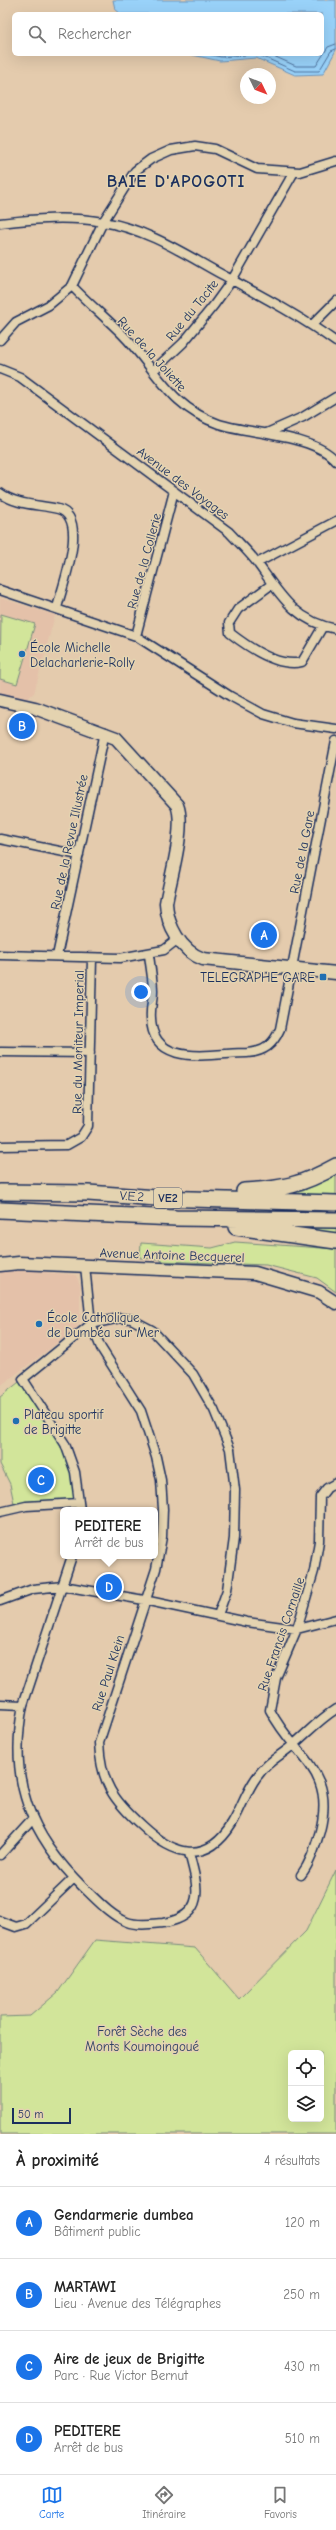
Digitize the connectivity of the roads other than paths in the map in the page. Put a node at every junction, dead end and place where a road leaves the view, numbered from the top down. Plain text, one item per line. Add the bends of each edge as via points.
1 (336, 161) edge
2 (294, 172) junction
3 (103, 222) junction
4 (0, 223) edge
5 (232, 280) junction
6 (72, 286) junction
7 (336, 301) edge
8 (312, 325) junction
9 (0, 340) edge
10 (336, 342) edge
11 (0, 369) edge
12 (153, 371) junction
13 (336, 397) edge
14 (267, 433) junction
15 (336, 461) edge
16 (174, 491) junction
17 (0, 493) edge
18 (336, 521) edge
19 (257, 563) junction
20 (272, 584) junction
21 (0, 590) edge
22 (57, 608) junction
23 (323, 626) junction
24 (336, 629) edge
25 (136, 636) junction
26 (0, 700) edge
27 (336, 729) edge
28 (105, 732) junction
29 (336, 741) edge
30 (0, 839) edge
31 (80, 855) junction
32 (178, 939) junction
33 (149, 954) junction
34 (0, 955) edge
35 (57, 956) junction
36 (92, 958) junction
37 (291, 967) junction
38 (336, 973) edge
39 (0, 1052) edge
40 (90, 1053) junction
41 (0, 1146) edge
42 (336, 1166) edge
43 (0, 1192) edge
44 (157, 1198) junction
45 (336, 1203) edge
46 (0, 1210) edge
47 (176, 1218) junction
48 (336, 1220) edge
49 (336, 1241) edge
50 (0, 1264) edge
51 (85, 1266) junction
52 (336, 1303) edge
53 (91, 1324) junction
54 (336, 1483) edge
55 (79, 1506) edge
56 (0, 1512) edge
57 (158, 1558) edge
58 (71, 1559) edge
59 (158, 1559) edge
60 (63, 1586) junction
61 (144, 1600) junction
62 (0, 1601) edge
63 (218, 1615) junction
64 (336, 1619) edge
65 (297, 1629) junction
66 (0, 1704) edge
67 (23, 1705) junction
68 (336, 1709) edge
69 (293, 1745) junction
70 (32, 1820) junction
71 (189, 1853) junction
72 (0, 1854) edge
73 (301, 1875) dead end
74 (74, 1878) junction
75 (0, 1921) edge

1 - 2 street
2 - 3 street via 258,169 215,149 195,146 171,150 150,159 135,171
2 - 5 street, Rue du Tacite
3 - 4 street via 43,218
3 - 5 street via 133,229 163,241
3 - 6 street
5 - 8 street
5 - 12 street, Rue du Tacite via 183,343
6 - 9 street via 49,304 16,322
6 - 12 street, Rue de la Joliette via 122,335
7 - 8 street
8 - 10 street
11 - 16 street, Avenue des Voyages via 20,377
12 - 14 street, Rue de la Joliette via 172,396 191,410 218,423 241,430
13 - 14 street via 303,417
14 - 15 street, Rue de la Joliette via 315,447
16 - 19 street, Avenue des Voyages via 229,532
16 - 25 street, Rue de la Collerie
17 - 22 street via 12,501 60,510 70,515 74,528 73,546
18 - 19 street
19 - 20 street, Avenue des Voyages
20 - 23 street, Avenue des Voyages via 288,605 300,615
20 - 23 street via 238,609 229,623 230,633 245,644 291,665 302,662
21 - 22 street
22 - 25 street
23 - 24 street, Avenue des Voyages
25 - 27 street via 263,714 293,723
26 - 28 street via 35,708
28 - 31 street, Rue de la Revue Illustrée
28 - 32 street via 130,751 172,799 180,812 166,903 169,923
29 - 37 street, Rue de la Gare
30 - 31 street
31 - 35 street, Rue de la Revue Illustrée
32 - 33 street via 164,950
32 - 37 street via 190,952 203,958
33 - 36 street
33 - 37 street, Rue de la Gare via 153,990 152,1031 162,1048 180,1055 258,1052 268,1047 280,1029
34 - 35 street
35 - 36 street
36 - 40 street, Rue du Moniteur Imperial
37 - 38 street
39 - 40 street
40 - 41 street, Rue du Moniteur Imperial via 88,1126 81,1137 67,1145
42 - 44 highway via 305,1182 277,1190
43 - 44 highway, V.E.2 / VE2 via 88,1193
44 - 45 highway, V.E.2 / VE2
46 - 47 highway, V.E.2 / VE2
47 - 48 highway, V.E.2 / VE2
47 - 49 highway
50 - 51 street, Avenue Antoine Becquerel
51 - 52 street, Avenue Antoine Becquerel via 255,1273 319,1292
51 - 53 street, Rue Paul Klein
53 - 55 street via 23,1379 65,1444 75,1472
53 - 57 street, Rue Paul Klein via 101,1348 141,1411 161,1480 162,1537
53 - 63 street via 120,1318 130,1319 152,1330 193,1374 214,1410 230,1449 235,1490 234,1538 228,1590
54 - 65 street, Rue Francis Cornaille via 320,1496 319,1541 314,1571
55 - 56 street via 26,1506
58 - 60 street
59 - 61 street, Rue Paul Klein
60 - 61 street
60 - 62 street via 33,1589
60 - 67 street
61 - 63 street
61 - 71 street, Rue Paul Klein via 99,1743 101,1769 112,1796 133,1818 168,1846
63 - 65 street
64 - 65 street
65 - 69 street, Rue Francis Cornaille via 276,1678 270,1710
66 - 67 street
67 - 70 street via 18,1727 18,1760 22,1788
68 - 69 street via 324,1716
69 - 71 street via 274,1757 255,1779 232,1824 218,1842 212,1847
69 - 73 street, Rue Francis Cornaille via 322,1782 326,1796 325,1813 315,1847
70 - 72 street
70 - 74 street via 47,1847
71 - 74 street via 197,1883 197,1897 187,1915 173,1921 157,1924 129,1923 116,1917
74 - 75 street via 26,1924 16,1927

